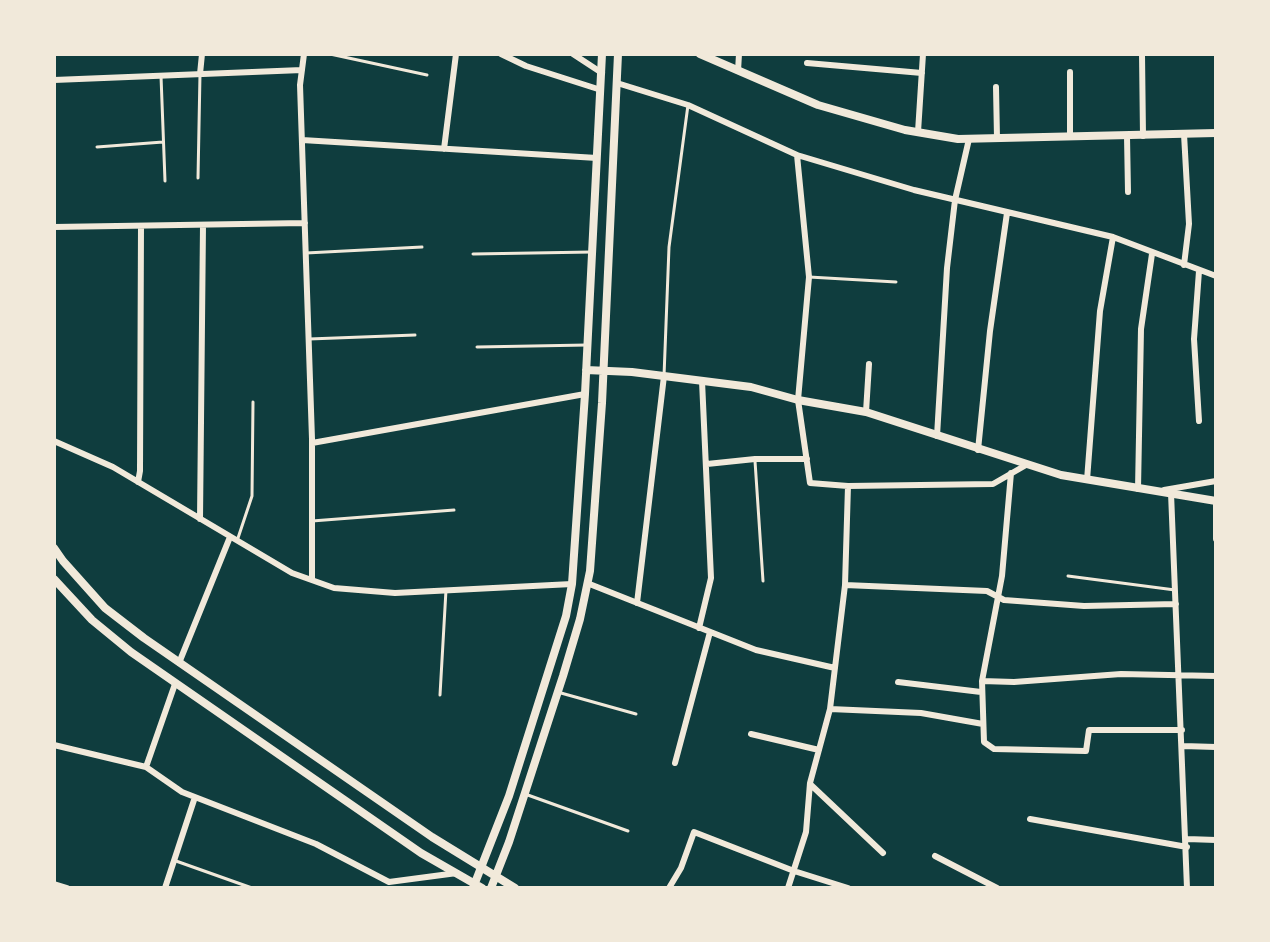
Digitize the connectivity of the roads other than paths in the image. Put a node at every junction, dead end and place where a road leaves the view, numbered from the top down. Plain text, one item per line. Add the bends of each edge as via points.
1 (202, 54) edge
2 (304, 54) edge
3 (330, 54) edge
4 (456, 54) edge
5 (501, 54) edge
6 (573, 54) edge
7 (602, 54) edge
8 (618, 54) edge
9 (700, 54) edge
10 (739, 54) edge
11 (923, 54) edge
12 (1142, 54) edge
13 (807, 63) dead end
14 (302, 70) junction
15 (738, 71) junction
16 (1070, 72) dead end
17 (602, 73) junction
18 (922, 73) junction
19 (200, 74) junction
20 (427, 75) dead end
21 (161, 76) junction
22 (54, 80) edge
23 (617, 83) junction
24 (996, 87) dead end
25 (601, 90) junction
26 (688, 105) junction
27 (918, 132) junction
28 (1216, 133) edge
29 (1184, 134) junction
30 (1127, 136) junction
31 (1143, 136) junction
32 (1070, 137) junction
33 (997, 138) junction
34 (969, 139) junction
35 (302, 140) junction
36 (163, 142) junction
37 (97, 147) dead end
38 (444, 149) junction
39 (797, 155) junction
40 (597, 158) junction
41 (198, 178) dead end
42 (165, 181) dead end
43 (1128, 192) dead end
44 (955, 200) junction
45 (1007, 213) junction
46 (305, 223) junction
47 (203, 225) junction
48 (141, 226) junction
49 (54, 227) edge
50 (1113, 237) junction
51 (422, 247) dead end
52 (592, 252) junction
53 (306, 253) junction
54 (473, 254) dead end
55 (1152, 254) junction
56 (1184, 265) junction
57 (1199, 271) junction
58 (1216, 276) edge
59 (809, 277) junction
60 (896, 282) dead end
61 (415, 335) dead end
62 (309, 339) junction
63 (587, 345) junction
64 (477, 347) dead end
65 (869, 364) dead end
66 (586, 370) junction
67 (604, 371) junction
68 (664, 376) junction
69 (702, 381) junction
70 (585, 394) junction
71 (798, 400) junction
72 (253, 402) dead end
73 (866, 412) junction
74 (1199, 421) dead end
75 (937, 436) junction
76 (54, 441) edge
77 (312, 443) junction
78 (979, 446) junction
79 (755, 459) junction
80 (807, 459) junction
81 (707, 464) junction
82 (1026, 465) junction
83 (1011, 473) junction
84 (1087, 480) junction
85 (1216, 481) edge
86 (138, 482) junction
87 (848, 486) junction
88 (1138, 489) junction
89 (1158, 492) junction
90 (1171, 493) junction
91 (1216, 501) edge
92 (454, 510) dead end
93 (200, 519) junction
94 (312, 521) junction
95 (234, 539) junction
96 (1216, 539) edge
97 (54, 548) edge
98 (1068, 576) dead end
99 (54, 579) edge
100 (312, 580) junction
101 (763, 581) dead end
102 (587, 583) junction
103 (572, 584) junction
104 (845, 585) junction
105 (446, 590) junction
106 (1175, 590) junction
107 (997, 597) junction
108 (637, 603) junction
109 (1176, 604) junction
110 (699, 628) junction
111 (710, 632) junction
112 (179, 663) junction
113 (835, 668) junction
114 (1179, 674) junction
115 (1216, 676) edge
116 (982, 681) junction
117 (898, 682) dead end
118 (175, 684) junction
119 (557, 692) junction
120 (981, 692) junction
121 (440, 695) dead end
122 (830, 709) junction
123 (636, 714) dead end
124 (983, 724) junction
125 (1182, 730) junction
126 (751, 734) dead end
127 (54, 745) edge
128 (1183, 746) junction
129 (1216, 747) edge
130 (819, 750) junction
131 (675, 763) dead end
132 (146, 767) junction
133 (810, 783) junction
134 (525, 794) junction
135 (195, 797) junction
136 (1030, 819) dead end
137 (628, 831) dead end
138 (1216, 840) edge
139 (1187, 843) junction
140 (883, 853) dead end
141 (935, 856) dead end
142 (174, 861) junction
143 (482, 867) junction
144 (794, 871) junction
145 (457, 873) junction
146 (496, 876) junction
147 (54, 884) edge
148 (394, 885) edge
149 (477, 887) edge
150 (67, 888) edge
151 (165, 888) edge
152 (252, 888) edge
153 (491, 888) edge
154 (515, 888) edge
155 (669, 888) edge
156 (788, 888) edge
157 (848, 888) edge
158 (997, 888) edge
159 (1187, 888) edge

1 - 19 street
2 - 14 street
3 - 20 lane
4 - 38 street
5 - 25 street
6 - 17 street
7 - 17 main road
8 - 23 main road
9 - 15 main road
10 - 15 street
11 - 18 street
12 - 31 street
13 - 18 street
14 - 19 street
14 - 35 street
15 - 27 main road via 818,105
16 - 32 street
17 - 25 main road
18 - 27 street
19 - 21 street
19 - 41 lane
21 - 22 street
21 - 36 lane
23 - 26 street
23 - 67 main road
24 - 33 street
25 - 40 main road
26 - 39 street
26 - 68 lane via 669,247
27 - 34 main road
28 - 29 main road
29 - 31 main road
29 - 56 street via 1189,224
30 - 31 main road
30 - 32 main road
30 - 43 street
32 - 33 main road
33 - 34 main road
34 - 44 street
35 - 38 street
35 - 46 street
36 - 37 lane
36 - 42 lane
38 - 40 street
39 - 44 street
39 - 59 street
40 - 52 main road
44 - 45 street
44 - 75 street
45 - 50 street
45 - 78 street
46 - 47 street
46 - 53 street
47 - 48 street
47 - 93 street
48 - 49 street
48 - 86 street
50 - 55 street
50 - 84 street via 1100,311
51 - 53 lane
52 - 54 lane
52 - 63 main road
53 - 62 street
55 - 56 street
55 - 88 street via 1141,329
56 - 57 street
57 - 58 street
57 - 74 street via 1194,339
59 - 60 lane
59 - 71 street
61 - 62 lane
62 - 77 street
63 - 64 lane
63 - 66 main road
65 - 73 street
66 - 67 main road
66 - 70 main road
67 - 68 main road
67 - 102 main road
68 - 69 main road
68 - 108 street
69 - 71 main road
69 - 81 street
70 - 77 street
70 - 103 main road
71 - 73 main road
71 - 80 street
72 - 95 lane via 252,496
73 - 75 main road
75 - 78 main road
76 - 86 street
77 - 94 street
78 - 82 main road
79 - 80 street
79 - 81 street
79 - 101 lane
80 - 87 street via 810,483
81 - 110 street via 711,578
82 - 83 street
82 - 84 main road
83 - 87 street via 993,484
83 - 107 street
84 - 88 main road
85 - 89 street
86 - 93 street
87 - 104 street
88 - 89 main road
89 - 90 main road
90 - 91 main road
90 - 106 street
91 - 96 street
92 - 94 lane
93 - 95 street
94 - 100 street
95 - 100 street
95 - 112 street
97 - 112 main road via 105,608
98 - 106 lane
99 - 118 main road via 92,620
100 - 105 street via 334,588 395,593
102 - 108 street
102 - 119 main road
103 - 105 street
103 - 143 main road via 509,796
104 - 107 street via 987,591
104 - 113 street
105 - 121 lane
106 - 109 street
107 - 109 street via 1084,606
107 - 116 street
108 - 110 street
109 - 114 street
110 - 111 street
111 - 113 street via 756,650
111 - 131 street
112 - 143 main road
113 - 122 street
114 - 115 street
114 - 116 street
114 - 125 street
116 - 120 street
117 - 120 street
118 - 132 street
118 - 145 main road
119 - 123 lane
119 - 134 main road
120 - 124 street
122 - 124 street via 921,713
122 - 130 street
124 - 125 street via 984,742 994,749 1086,751 1089,730
125 - 128 street
126 - 130 street
127 - 132 street
128 - 129 street
128 - 139 street
130 - 133 street
132 - 135 street
133 - 140 street
133 - 144 street via 806,832
134 - 137 lane
134 - 146 main road
135 - 142 street
135 - 148 street via 316,844
136 - 139 street
138 - 139 street
139 - 159 street
141 - 158 street
142 - 151 street
142 - 152 lane
143 - 146 main road
143 - 149 main road
144 - 155 street via 694,832
144 - 156 street
144 - 157 street
145 - 148 street
145 - 149 main road
146 - 153 main road
146 - 154 main road
147 - 150 street

